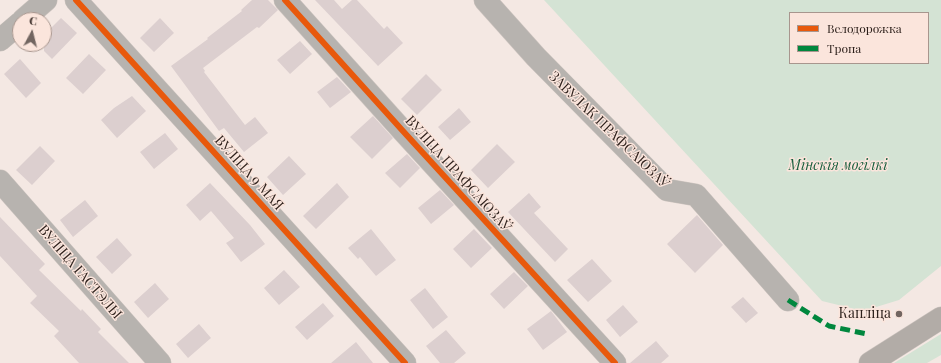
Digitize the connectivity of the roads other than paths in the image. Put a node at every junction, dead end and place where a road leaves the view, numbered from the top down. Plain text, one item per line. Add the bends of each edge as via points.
1 (46, 0) edge
2 (76, 0) edge
3 (285, 0) edge
4 (485, 0) edge
5 (32, 12) edge
6 (12, 30) edge
7 (0, 40) edge
8 (0, 181) edge
9 (788, 300) dead end
10 (941, 318) edge
11 (160, 363) edge
12 (405, 363) edge
13 (615, 363) edge
14 (870, 363) edge

1 - 5 street
2 - 12 street, ВУЛІЦА 9 МАЯ
3 - 13 street, ВУЛІЦА ПРАФСАЮЗАЎ
4 - 9 street, ЗАВУЛАК ПРАФСАЮЗАЎ via 536,57 667,190 696,195
6 - 7 street
8 - 11 street, ВУЛІЦА ГАСТЭЛЫ
10 - 14 main road

